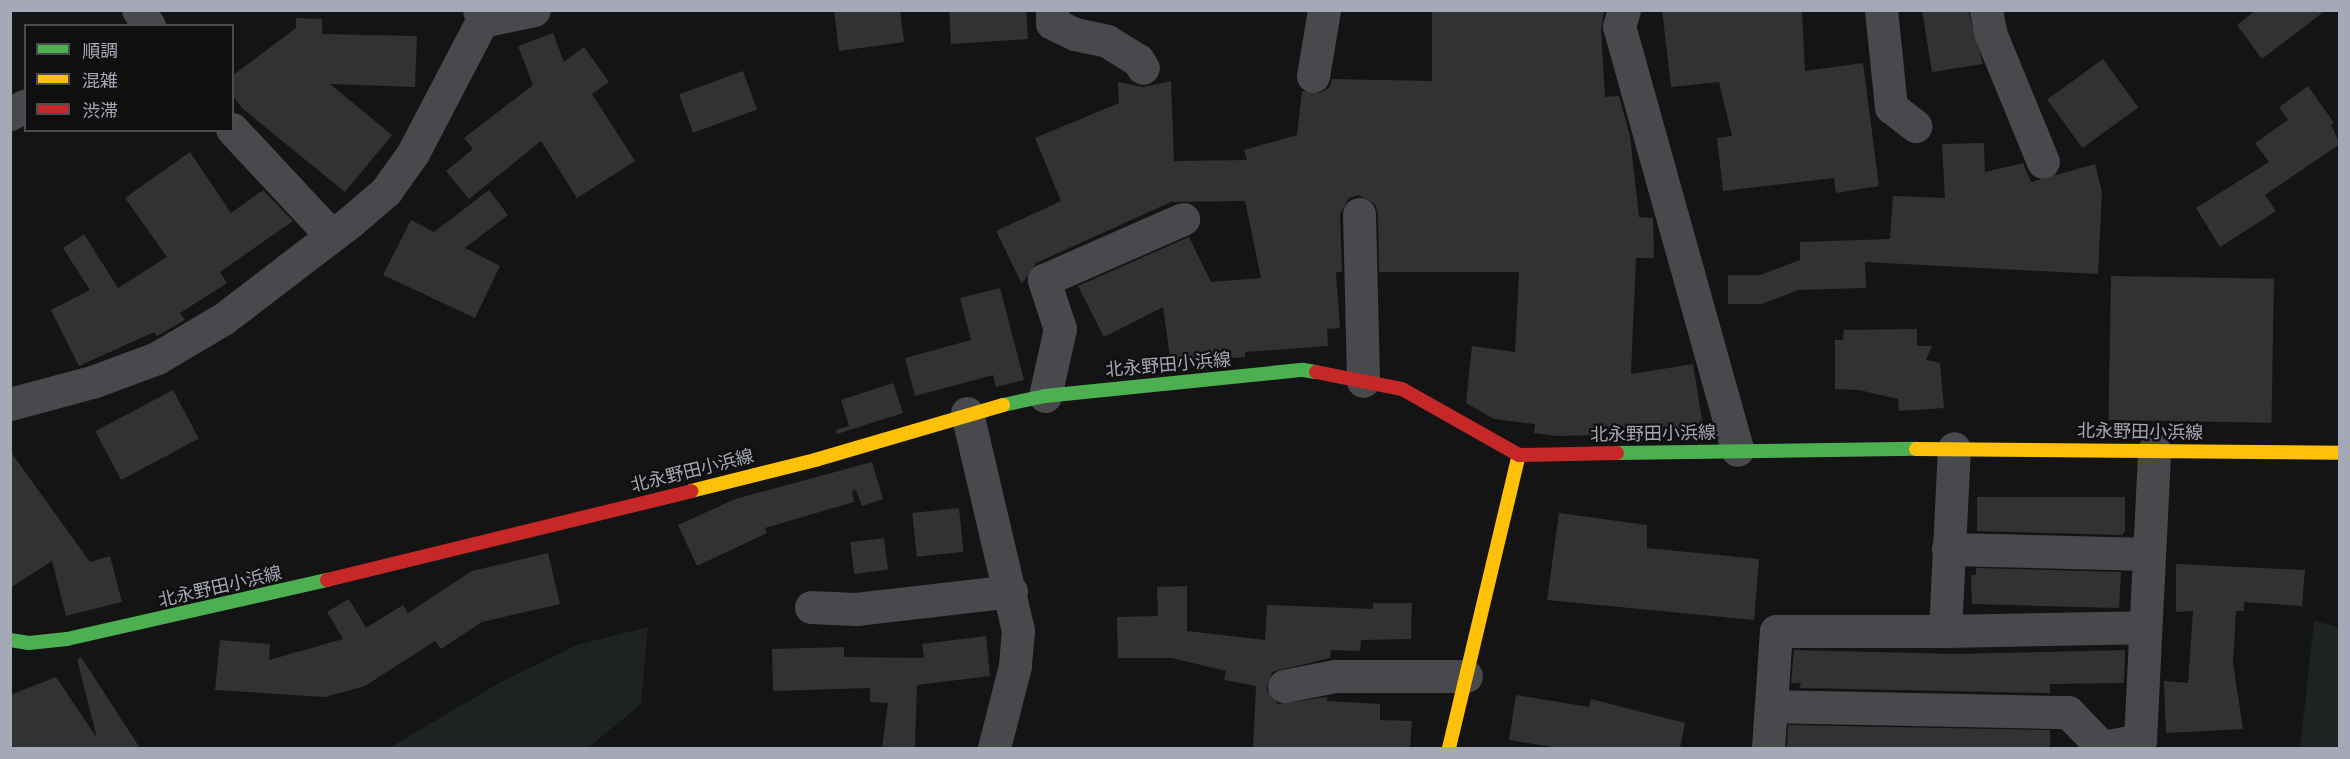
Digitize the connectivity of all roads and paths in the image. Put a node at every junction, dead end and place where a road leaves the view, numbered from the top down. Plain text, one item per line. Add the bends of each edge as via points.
1 (534, 10) edge
2 (1052, 10) edge
3 (1324, 10) edge
4 (1624, 10) edge
5 (1881, 10) edge
6 (1986, 10) edge
7 (480, 16) edge
8 (1143, 68) dead end
9 (1313, 76) dead end
10 (24, 106) edge
11 (10, 114) edge
12 (1915, 126) dead end
13 (234, 131) edge
14 (2043, 162) dead end
15 (1359, 214) dead end
16 (1183, 219) dead end
17 (330, 234) junction
18 (1364, 381) junction
19 (1045, 396) junction
20 (10, 404) edge
21 (968, 413) junction
22 (1954, 448) junction
23 (1737, 450) junction
24 (2154, 450) junction
25 (2340, 453) edge
26 (1519, 455) junction
27 (1948, 549) junction
28 (2149, 554) junction
29 (1011, 591) junction
30 (811, 607) dead end
31 (2145, 627) junction
32 (1945, 631) junction
33 (10, 640) edge
34 (1466, 676) junction
35 (1284, 686) dead end
36 (1771, 706) junction
37 (2099, 747) edge
38 (994, 748) edge
39 (1449, 748) edge
40 (1768, 748) edge

1 - 7 street
2 - 8 street via 1053,23 1075,34 1107,41 1138,60
3 - 9 street
4 - 23 street via 1619,26
5 - 12 street via 1891,107
6 - 14 street via 1991,35
7 - 17 street via 413,153 386,191
10 - 11 street
13 - 17 street
15 - 18 street
16 - 19 street via 1044,280 1060,329
17 - 20 street via 223,320 157,358 95,381
18 - 19 main road, 北永野田小浜線 via 1303,370
18 - 26 main road, 北永野田小浜線 via 1402,389
19 - 21 main road, 北永野田小浜線
21 - 29 street
21 - 33 main road, 北永野田小浜線 via 814,460 267,595 68,639 29,643
22 - 23 main road, 北永野田小浜線
22 - 24 main road, 北永野田小浜線
22 - 27 street
23 - 26 main road, 北永野田小浜線
24 - 25 main road, 北永野田小浜線
24 - 28 street
26 - 34 main road
27 - 28 street
27 - 32 street
28 - 31 street
29 - 30 street via 856,609
29 - 38 street via 1018,630 1015,666
31 - 32 street
31 - 37 street via 2140,740
32 - 36 street via 1776,631
34 - 35 street via 1335,676
34 - 39 main road
36 - 37 street via 2068,712
36 - 40 street

